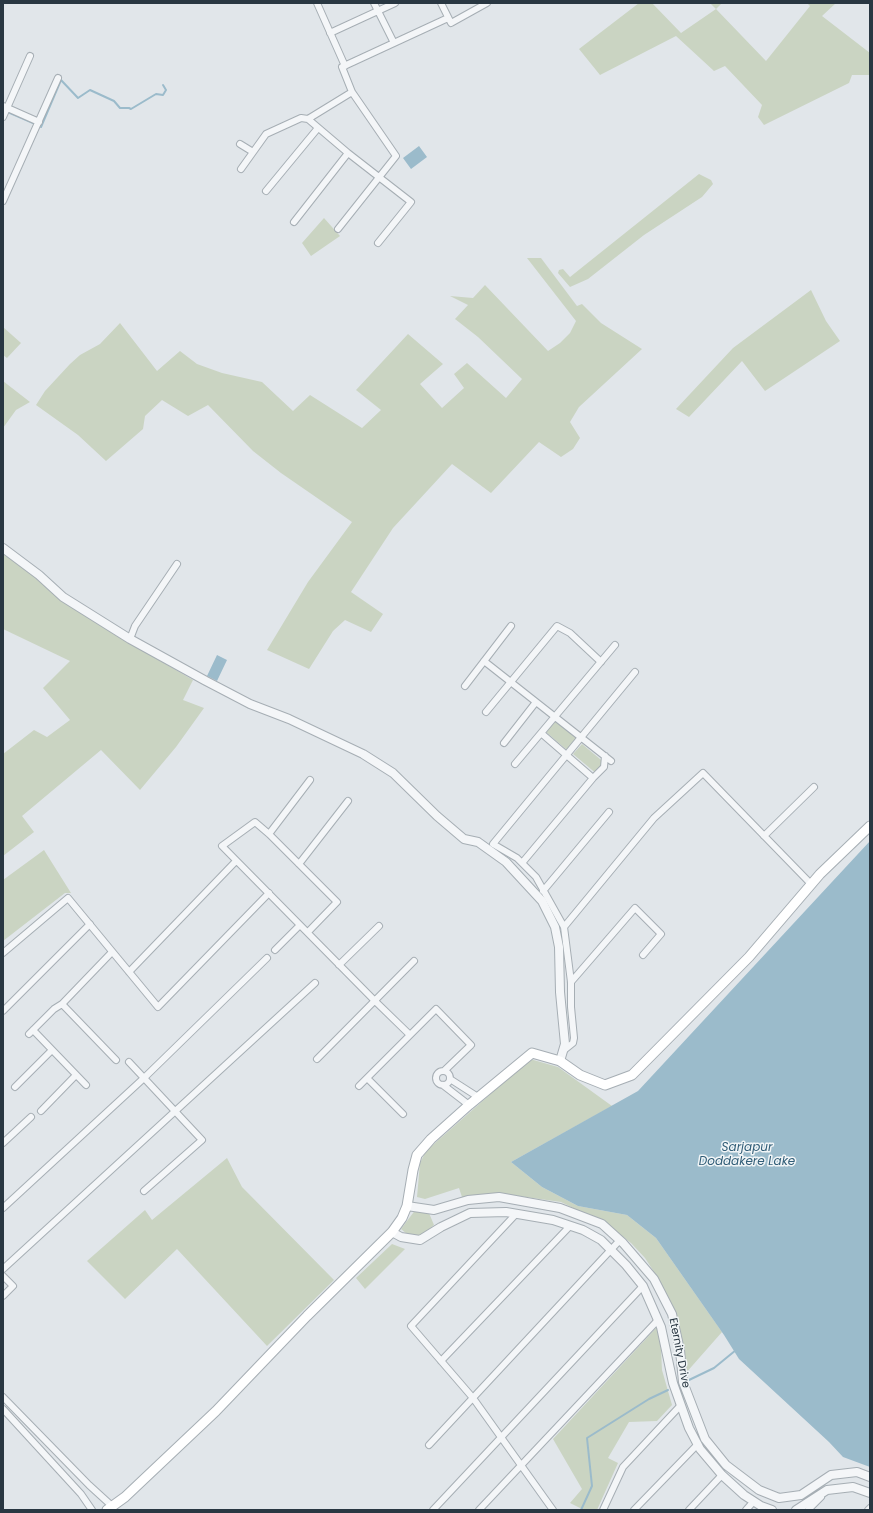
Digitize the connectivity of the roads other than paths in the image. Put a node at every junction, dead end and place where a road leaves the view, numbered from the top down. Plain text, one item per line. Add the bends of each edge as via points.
1 (317, 3) edge
2 (374, 3) edge
3 (395, 3) edge
4 (441, 3) edge
5 (488, 3) edge
6 (378, 11) junction
7 (448, 18) junction
8 (330, 33) junction
9 (394, 43) junction
10 (30, 56) dead end
11 (345, 66) junction
12 (58, 78) dead end
13 (352, 92) junction
14 (5, 107) edge
15 (3, 117) edge
16 (308, 119) junction
17 (39, 122) junction
18 (318, 128) junction
19 (240, 144) dead end
20 (253, 152) junction
21 (348, 152) junction
22 (241, 169) dead end
23 (380, 177) junction
24 (266, 191) dead end
25 (3, 201) edge
26 (294, 222) dead end
27 (338, 229) dead end
28 (378, 243) dead end
29 (3, 548) edge
30 (177, 564) dead end
31 (511, 626) dead end
32 (130, 639) junction
33 (614, 645) dead end
34 (484, 661) junction
35 (601, 662) junction
36 (634, 672) dead end
37 (510, 682) junction
38 (466, 686) dead end
39 (536, 702) junction
40 (486, 712) dead end
41 (555, 717) junction
42 (541, 733) junction
43 (581, 737) junction
44 (504, 743) dead end
45 (566, 755) junction
46 (605, 756) junction
47 (611, 761) dead end
48 (515, 764) dead end
49 (592, 778) junction
50 (310, 780) dead end
51 (814, 788) dead end
52 (348, 801) dead end
53 (609, 812) dead end
54 (870, 826) edge
55 (269, 834) junction
56 (764, 836) junction
57 (236, 861) junction
58 (522, 863) junction
59 (299, 864) junction
60 (811, 884) junction
61 (543, 890) junction
62 (268, 894) junction
63 (90, 924) junction
64 (300, 925) junction
65 (378, 926) dead end
66 (564, 927) junction
67 (308, 932) junction
68 (275, 950) dead end
69 (112, 952) junction
70 (3, 953) edge
71 (643, 954) dead end
72 (267, 958) dead end
73 (414, 961) dead end
74 (339, 965) junction
75 (129, 972) junction
76 (571, 982) junction
77 (315, 983) dead end
78 (375, 1001) junction
79 (62, 1004) junction
80 (3, 1011) edge
81 (410, 1035) junction
82 (52, 1050) junction
83 (563, 1051) junction
84 (317, 1059) dead end
85 (116, 1060) dead end
86 (560, 1061) junction
87 (130, 1062) dead end
88 (444, 1071) junction
89 (76, 1075) junction
90 (144, 1078) junction
91 (367, 1078) junction
92 (450, 1079) junction
93 (86, 1085) dead end
94 (442, 1085) junction
95 (359, 1086) dead end
96 (15, 1087) dead end
97 (478, 1097) junction
98 (469, 1105) junction
99 (41, 1111) dead end
100 (174, 1111) junction
101 (403, 1114) dead end
102 (31, 1117) dead end
103 (3, 1143) edge
104 (144, 1191) dead end
105 (407, 1206) junction
106 (3, 1208) edge
107 (516, 1214) junction
108 (570, 1226) junction
109 (392, 1232) junction
110 (620, 1240) junction
111 (611, 1250) junction
112 (3, 1269) edge
113 (3, 1276) edge
114 (643, 1286) junction
115 (3, 1296) edge
116 (658, 1320) junction
117 (441, 1362) junction
118 (3, 1396) edge
119 (472, 1398) junction
120 (681, 1405) junction
121 (3, 1409) edge
122 (501, 1436) junction
123 (698, 1444) junction
124 (429, 1445) dead end
125 (522, 1464) junction
126 (722, 1475) junction
127 (870, 1477) edge
128 (826, 1490) junction
129 (870, 1493) edge
130 (754, 1501) junction
131 (109, 1508) edge
132 (92, 1510) edge
133 (433, 1510) edge
134 (479, 1510) edge
135 (552, 1510) edge
136 (603, 1510) edge
137 (634, 1510) edge
138 (689, 1510) edge
139 (746, 1510) edge
140 (772, 1510) edge
141 (796, 1510) edge
142 (808, 1510) edge

1 - 8 street
2 - 6 street
3 - 6 street
4 - 7 street
5 - 7 street via 451,23
6 - 8 street
6 - 9 street
7 - 9 street
8 - 11 street
9 - 11 street
10 - 14 street
11 - 13 street via 342,68
12 - 17 street
13 - 16 street
13 - 23 street via 396,156
14 - 15 street
14 - 17 street
16 - 18 street
16 - 20 street via 300,118 266,134
17 - 25 street
18 - 21 street
18 - 24 street
19 - 20 street
20 - 22 street
21 - 23 street
21 - 26 street
23 - 27 street
23 - 28 street via 411,202
29 - 32 street via 63,597
30 - 32 street via 135,626
31 - 34 street
32 - 83 street via 250,704 289,719 363,754 393,773 436,816 464,839 478,842 506,862 542,901 555,927 559,947 565,1044
33 - 35 street
34 - 37 street
34 - 38 street
35 - 37 street via 570,633 557,626
35 - 41 street
36 - 43 street
37 - 39 street
37 - 40 street
39 - 41 street
39 - 44 street
41 - 42 street
41 - 43 street
42 - 45 street
42 - 48 street
43 - 45 street
43 - 46 street
45 - 49 street
45 - 58 street via 493,844
46 - 47 street
46 - 49 street via 604,767
49 - 58 street
50 - 55 street
51 - 56 street
52 - 59 street
53 - 61 street
54 - 60 main road
55 - 57 street via 255,822 222,846
55 - 59 street
56 - 60 street
56 - 66 street via 703,773 654,818
57 - 62 street
57 - 75 street
58 - 61 street via 536,877
59 - 67 street via 337,902
60 - 86 main road via 749,956 632,1075 605,1085 580,1075
61 - 66 street
62 - 64 street
62 - 75 street via 158,1007
63 - 69 street
63 - 70 street via 68,898
63 - 80 street
64 - 67 street
64 - 68 street
65 - 74 street
66 - 76 street
67 - 74 street
69 - 75 street
69 - 79 street
71 - 76 street via 661,934 635,908
72 - 90 street
73 - 78 street
74 - 78 street
76 - 83 street via 573,1043
77 - 100 street
78 - 81 street
78 - 84 street
79 - 82 street via 31,1032
79 - 85 street
81 - 88 street via 436,1009 471,1045
81 - 91 street
82 - 89 street
82 - 96 street
83 - 86 street
86 - 97 main road via 532,1053
87 - 90 street
88 - 92 street
88 - 94 street via 439,1072 437,1076 438,1083
89 - 93 street
89 - 99 street
90 - 100 street
90 - 106 street
91 - 95 street
91 - 101 street
92 - 94 street
92 - 97 street
94 - 98 street
97 - 98 main road
98 - 105 main road via 417,1155
100 - 104 street via 202,1140
100 - 112 street
102 - 103 street
105 - 109 main road
105 - 110 street, Eternity Drive via 434,1210 468,1200 499,1197 519,1200 560,1208 602,1224
107 - 108 street, Eternity Drive via 553,1220
107 - 109 street, Eternity Drive via 470,1213 420,1240 401,1237
107 - 117 street via 410,1326
108 - 111 street, Eternity Drive via 601,1240
108 - 117 street
109 - 131 main road via 216,1411
110 - 111 street
110 - 127 street, Eternity Drive via 654,1279 672,1314 680,1350 683,1382 705,1439 726,1465 759,1490 779,1498 801,1495 831,1475 857,1472
111 - 114 street, Eternity Drive
111 - 119 street
113 - 115 street via 13,1286
114 - 116 street, Eternity Drive
114 - 122 street
116 - 120 street, Eternity Drive
116 - 125 street
117 - 119 street
118 - 131 street
119 - 122 street
119 - 124 street
120 - 123 street, Eternity Drive
120 - 136 street via 623,1467
121 - 132 street
122 - 125 street
122 - 133 street
123 - 126 street, Eternity Drive
123 - 137 street
125 - 134 street
125 - 135 street
126 - 130 street, Eternity Drive
126 - 138 street
128 - 129 street via 853,1487
128 - 141 street
128 - 142 street
130 - 139 street
130 - 140 street, Eternity Drive

